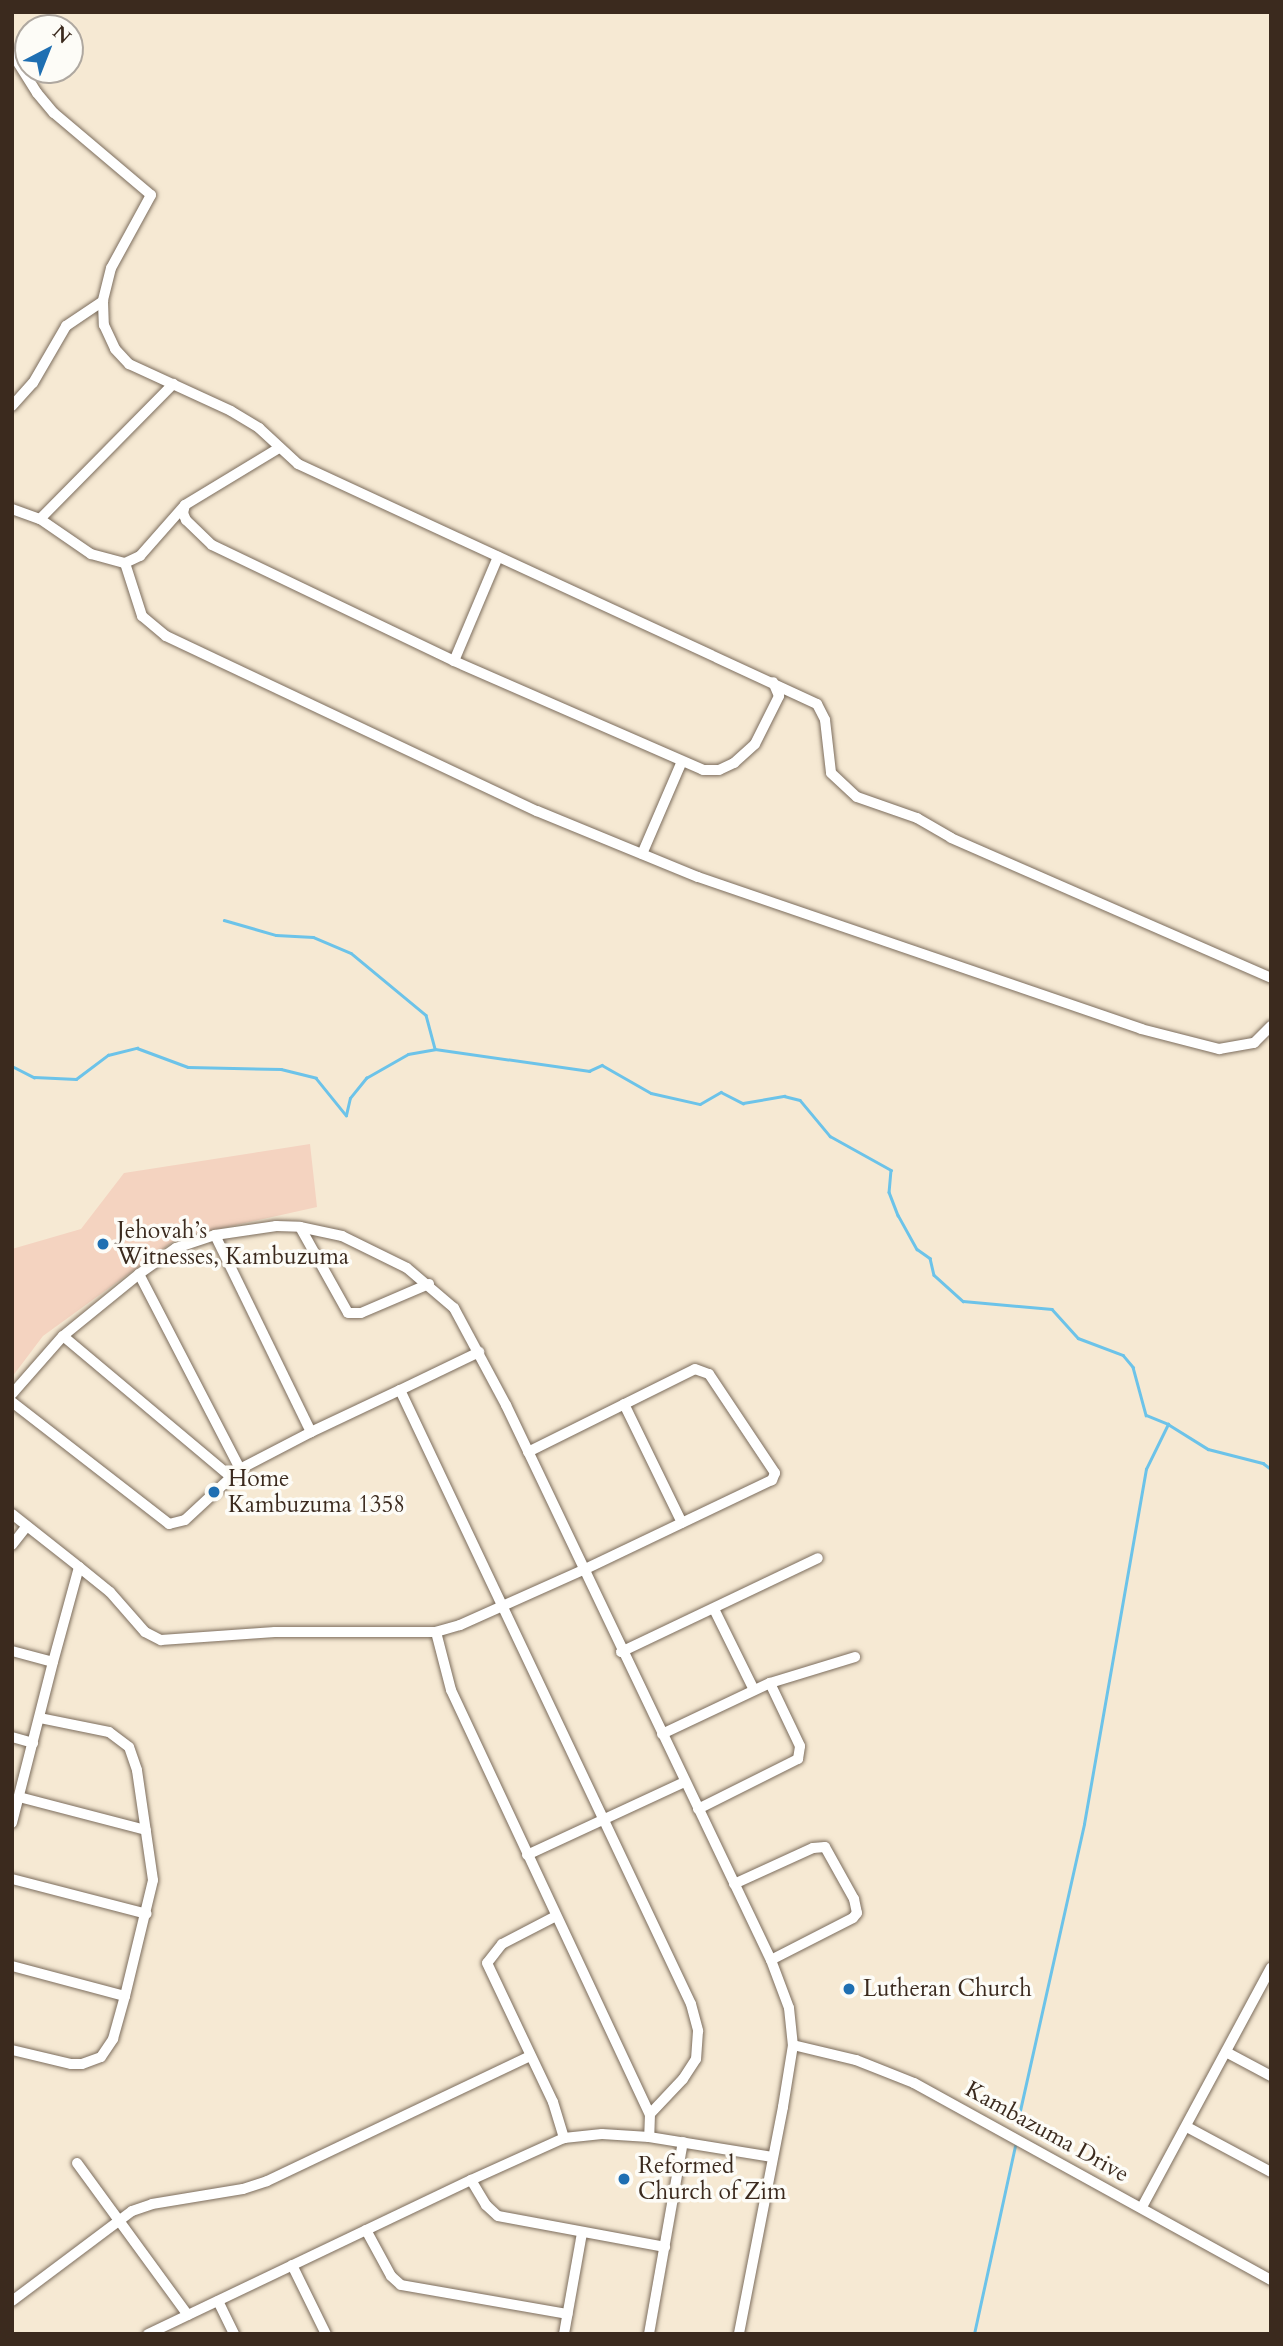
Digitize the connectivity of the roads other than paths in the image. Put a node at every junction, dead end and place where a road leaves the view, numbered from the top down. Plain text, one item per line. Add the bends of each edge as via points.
1 (12, 53) edge
2 (103, 301) junction
3 (173, 384) junction
4 (12, 406) edge
5 (279, 448) junction
6 (185, 505) junction
7 (12, 509) edge
8 (40, 519) junction
9 (498, 557) junction
10 (125, 563) junction
11 (454, 661) junction
12 (773, 682) junction
13 (682, 761) junction
14 (642, 854) junction
15 (1271, 978) edge
16 (1271, 1026) edge
17 (300, 1227) junction
18 (215, 1235) junction
19 (139, 1274) junction
20 (429, 1284) junction
21 (63, 1336) junction
22 (479, 1352) junction
23 (400, 1390) junction
24 (12, 1394) edge
25 (12, 1402) edge
26 (624, 1404) junction
27 (311, 1432) junction
28 (528, 1452) junction
29 (235, 1472) junction
30 (12, 1514) edge
31 (682, 1523) junction
32 (27, 1525) junction
33 (12, 1545) edge
34 (818, 1558) dead end
35 (79, 1567) junction
36 (583, 1570) junction
37 (501, 1607) junction
38 (714, 1609) junction
39 (436, 1632) junction
40 (12, 1651) edge
41 (621, 1652) junction
42 (855, 1657) dead end
43 (54, 1662) junction
44 (770, 1683) junction
45 (754, 1690) junction
46 (40, 1718) junction
47 (662, 1734) junction
48 (12, 1737) edge
49 (33, 1743) junction
50 (684, 1782) junction
51 (19, 1797) junction
52 (698, 1809) junction
53 (603, 1820) junction
54 (12, 1823) edge
55 (146, 1830) junction
56 (527, 1855) junction
57 (12, 1879) edge
58 (734, 1884) junction
59 (147, 1914) junction
60 (556, 1916) junction
61 (771, 1960) junction
62 (12, 1966) edge
63 (1271, 1967) edge
64 (125, 1996) junction
65 (793, 2045) junction
66 (12, 2050) edge
67 (1226, 2052) junction
68 (530, 2056) junction
69 (1271, 2076) edge
70 (650, 2114) junction
71 (1187, 2127) junction
72 (649, 2137) junction
73 (565, 2138) junction
74 (683, 2142) junction
75 (772, 2157) junction
76 (77, 2163) dead end
77 (1271, 2172) edge
78 (471, 2179) junction
79 (1142, 2207) junction
80 (120, 2219) junction
81 (366, 2230) junction
82 (582, 2233) junction
83 (665, 2247) junction
84 (292, 2265) junction
85 (1271, 2280) edge
86 (12, 2301) edge
87 (218, 2301) junction
88 (568, 2314) junction
89 (188, 2315) junction
90 (148, 2334) edge
91 (234, 2334) edge
92 (326, 2334) edge
93 (564, 2334) edge
94 (649, 2334) edge
95 (739, 2334) edge

1 - 2 street via 54,113 151,195 111,268
2 - 3 street via 104,325 115,349 129,364
2 - 4 street via 66,326 33,383
3 - 5 street via 231,411 259,428
3 - 8 street
5 - 6 street
5 - 9 street via 298,464
6 - 10 street via 140,556
6 - 11 street via 186,520 212,545
7 - 8 street
8 - 10 street via 91,554
9 - 11 street
9 - 12 street
10 - 14 street via 142,617 166,636 537,811
11 - 13 street
12 - 13 street via 779,696 769,719 755,744 734,763 719,770 703,770
12 - 15 street via 817,704 825,720 831,774 857,797 918,818 951,838
13 - 14 street
14 - 16 street via 1141,1029 1219,1049 1254,1042
17 - 18 street
17 - 20 street via 361,1244
17 - 20 street via 348,1313 362,1313
18 - 19 street via 176,1248
18 - 27 street
19 - 21 street
19 - 29 street
20 - 22 street via 454,1308
21 - 24 street
21 - 29 street
22 - 23 street
22 - 28 street
23 - 27 street
23 - 37 street
25 - 29 street via 169,1524 186,1520
26 - 28 street
26 - 31 street
26 - 31 street via 695,1369 709,1374 775,1473 772,1480
27 - 29 street
28 - 36 street
30 - 32 street
31 - 36 street
32 - 33 street
32 - 35 street
34 - 38 street
35 - 39 street via 110,1592 145,1632 161,1640 275,1632
35 - 43 street
36 - 37 street
36 - 41 street
37 - 39 street
37 - 53 street
38 - 41 street
38 - 45 street
39 - 56 street via 451,1690
40 - 43 street
41 - 47 street
42 - 44 street
43 - 46 street
44 - 45 street
44 - 52 street via 800,1746 798,1759
45 - 47 street
46 - 49 street
46 - 55 street via 109,1732 124,1740 134,1757
47 - 50 street
48 - 49 street
49 - 51 street
50 - 52 street
50 - 53 street
51 - 54 street
51 - 55 street
52 - 58 street
53 - 56 street
53 - 70 street via 691,2004 698,2031 699,2047 691,2069
55 - 59 street via 153,1870
56 - 60 street
57 - 59 street
58 - 61 street
58 - 61 street via 813,1847 825,1847 854,1899 857,1913 853,1919
59 - 64 street
60 - 68 street via 502,1944 488,1963
60 - 70 street
61 - 65 street via 789,2008
62 - 64 street
63 - 67 street
64 - 66 street via 113,2039 101,2057 91,2062 71,2064
65 - 75 street
65 - 79 street, Kambazuma Drive via 856,2060 914,2083
67 - 69 street
67 - 71 street
68 - 73 street
68 - 80 street via 267,2180 243,2189 152,2204
70 - 72 street
71 - 77 street
71 - 79 street
72 - 73 street via 602,2134
72 - 74 street
73 - 78 street
74 - 75 street
74 - 83 street
75 - 95 street
76 - 80 street
78 - 81 street
78 - 82 street via 498,2216
79 - 85 street, Kambazuma Drive
80 - 86 street
80 - 89 street
81 - 84 street
81 - 88 street via 391,2276 401,2285
82 - 83 street
82 - 88 street
83 - 94 street
84 - 87 street
84 - 92 street
87 - 89 street
87 - 91 street
88 - 93 street
89 - 90 street

